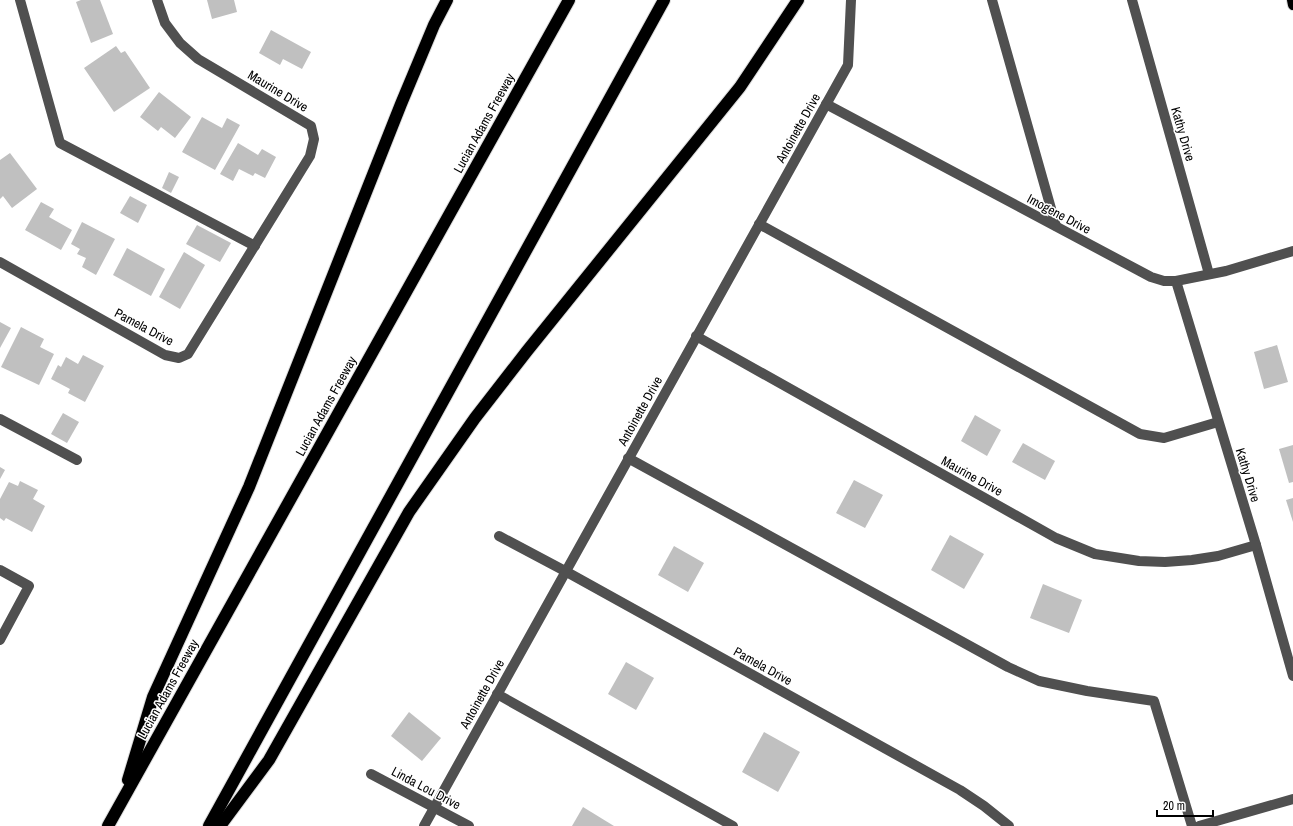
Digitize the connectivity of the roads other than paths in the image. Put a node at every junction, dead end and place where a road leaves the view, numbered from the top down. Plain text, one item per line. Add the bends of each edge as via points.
1 (20, 0) edge
2 (157, 0) edge
3 (436, 0) edge
4 (447, 0) edge
5 (569, 0) edge
6 (664, 0) edge
7 (798, 0) edge
8 (851, 0) edge
9 (992, 0) edge
10 (1132, 0) edge
11 (1292, 0) edge
12 (1293, 5) edge
13 (434, 25) junction
14 (826, 104) junction
15 (759, 224) junction
16 (1056, 226) junction
17 (255, 246) junction
18 (1293, 251) edge
19 (0, 262) edge
20 (1209, 274) junction
21 (1176, 281) junction
22 (696, 336) junction
23 (0, 419) edge
24 (1218, 422) junction
25 (628, 458) junction
26 (78, 460) dead end
27 (499, 536) dead end
28 (1256, 545) junction
29 (0, 570) edge
30 (565, 571) junction
31 (0, 640) edge
32 (1293, 676) edge
33 (497, 694) junction
34 (371, 774) dead end
35 (1293, 799) edge
36 (122, 801) junction
37 (434, 807) junction
38 (108, 826) edge
39 (209, 826) edge
40 (220, 826) edge
41 (424, 826) edge
42 (469, 826) edge
43 (734, 826) edge
44 (1009, 826) edge
45 (1192, 826) edge
46 (1199, 826) edge

1 - 17 street via 60,143
2 - 17 street, Maurine Drive via 165,23 180,43 198,59 312,126 314,139 310,156
3 - 13 highway
4 - 13 highway
5 - 36 highway, Lucian Adams Freeway
6 - 39 highway
7 - 40 highway via 740,87 522,357 475,418 414,505 269,760
8 - 14 street, Antoinette Drive via 848,65
9 - 16 street
10 - 20 street, Kathy Drive
11 - 12 main road
13 - 36 highway via 249,487 153,697
14 - 15 street, Antoinette Drive
14 - 16 street, Imogene Drive
15 - 22 street, Antoinette Drive
15 - 24 street via 1140,434 1164,438
16 - 21 street, Imogene Drive via 1151,277
17 - 19 street, Pamela Drive via 188,354 180,358 166,355
18 - 20 street, Imogene Drive
20 - 21 street, Imogene Drive
21 - 24 street, Kathy Drive
22 - 25 street, Antoinette Drive
22 - 28 street, Maurine Drive via 1056,538 1095,554 1139,561 1186,561 1218,556
23 - 26 street
24 - 28 street, Kathy Drive
25 - 30 street, Antoinette Drive
25 - 45 street via 1008,666 1040,680 1087,691 1154,701
27 - 30 street, Pamela Drive
28 - 32 street, Kathy Drive
29 - 31 street via 29,586
30 - 33 street, Antoinette Drive
30 - 44 street, Pamela Drive via 960,790
33 - 37 street, Antoinette Drive
33 - 43 street
34 - 37 street, Linda Lou Drive
35 - 46 street
36 - 38 highway, Lucian Adams Freeway
37 - 41 street, Antoinette Drive
37 - 42 street, Linda Lou Drive

